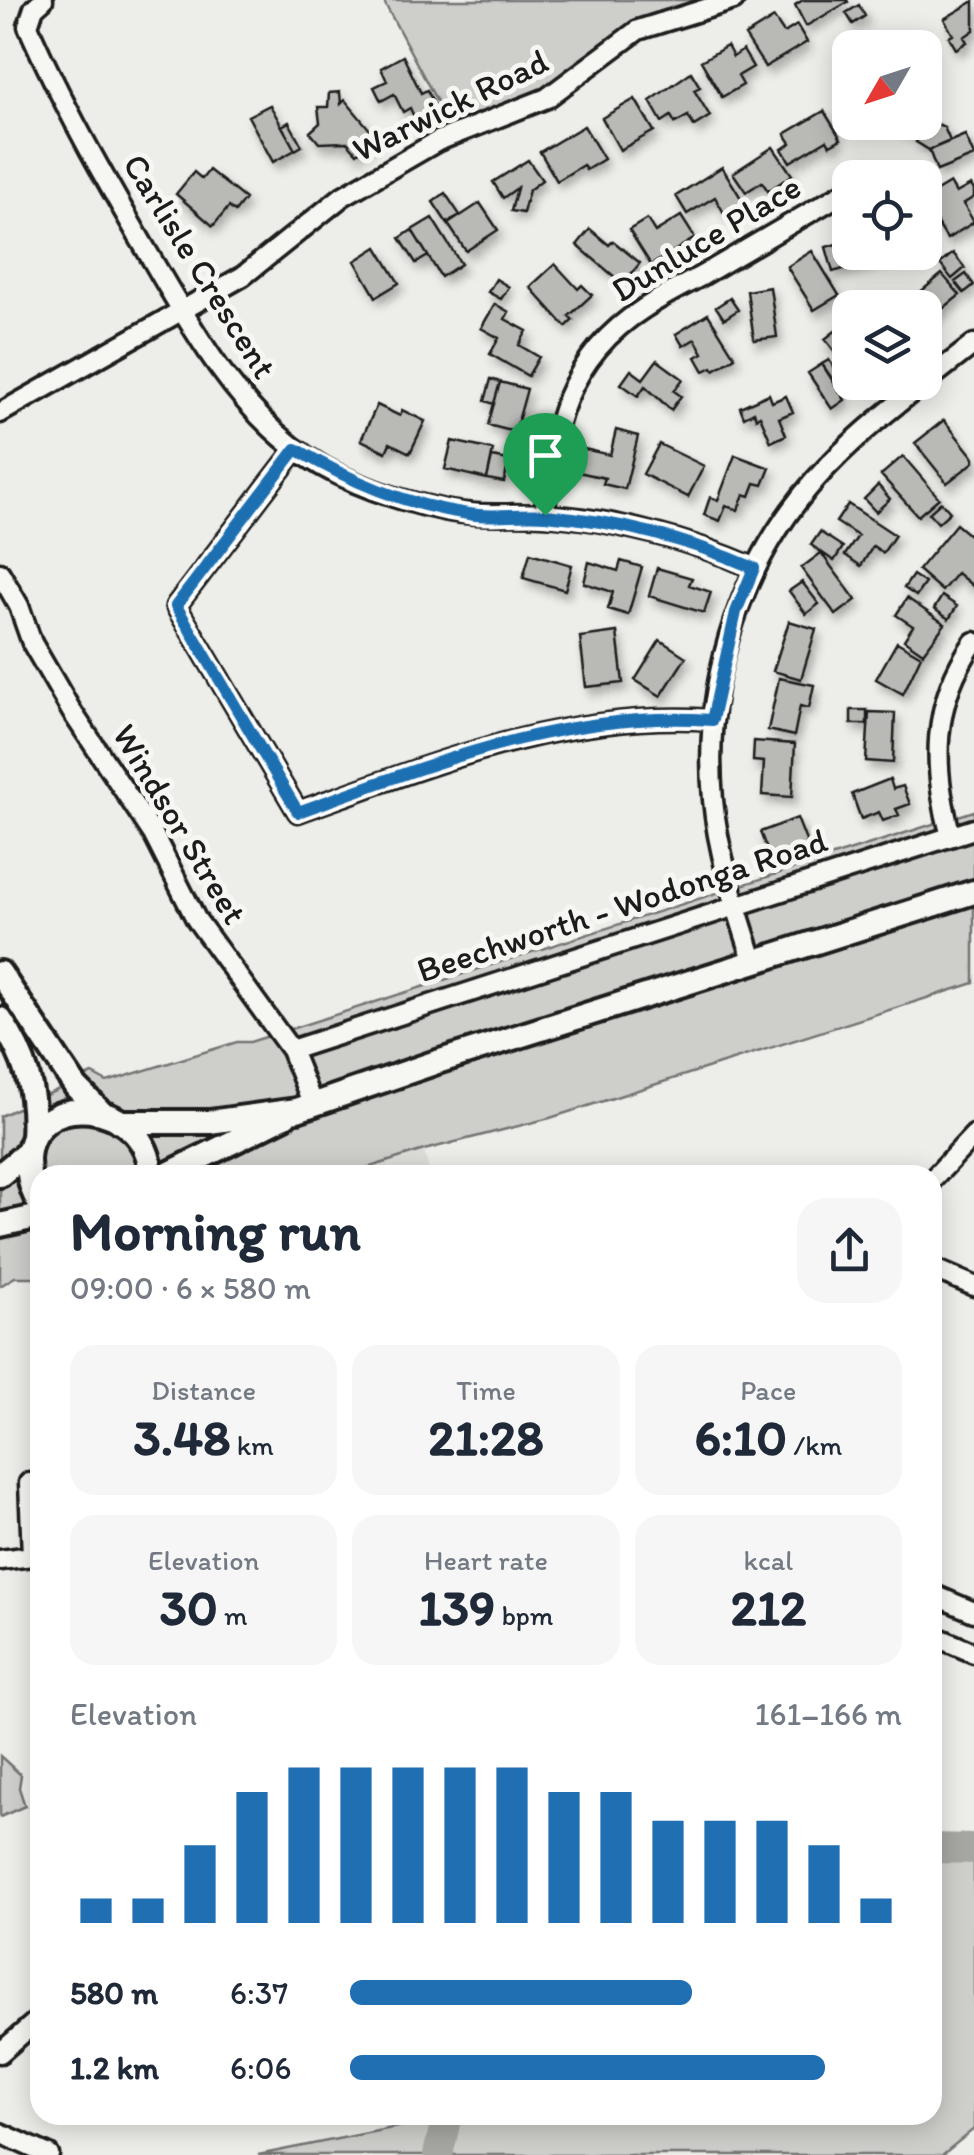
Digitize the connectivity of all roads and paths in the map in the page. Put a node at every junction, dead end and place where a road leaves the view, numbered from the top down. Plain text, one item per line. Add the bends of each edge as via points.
1 (44, 0) edge
2 (734, 0) edge
3 (832, 199) edge
4 (182, 310) junction
5 (974, 344) edge
6 (0, 413) edge
7 (296, 449) junction
8 (545, 515) junction
9 (754, 568) junction
10 (0, 572) edge
11 (974, 642) edge
12 (712, 720) junction
13 (974, 829) edge
14 (951, 836) junction
15 (974, 892) edge
16 (735, 904) junction
17 (754, 962) junction
18 (0, 973) edge
19 (0, 1019) edge
20 (292, 1050) junction
21 (305, 1107) junction
22 (99, 1110) junction
23 (120, 1122) junction
24 (974, 1135) edge
25 (31, 1144) junction
26 (30, 1165) edge
27 (149, 1165) edge
28 (186, 1165) edge
29 (942, 1169) edge
30 (0, 1175) edge
31 (30, 1218) edge
32 (0, 1225) edge
33 (942, 1272) edge
34 (974, 1286) edge
35 (29, 1483) dead end
36 (30, 1493) edge
37 (30, 1556) edge
38 (0, 1560) edge
39 (942, 1598) edge
40 (974, 1612) edge
41 (942, 1639) edge
42 (974, 1653) edge
43 (30, 2027) edge
44 (0, 2053) edge
45 (0, 2132) edge
46 (49, 2155) edge

1 - 4 street, Carlisle Crescent via 28,26
2 - 4 street, Warwick Road via 638,30 548,98 438,141 342,196 243,276
3 - 8 street, Dunluce Place via 642,309 596,349 558,419
4 - 6 street, Warwick Road
4 - 7 street, Carlisle Crescent via 238,394
5 - 9 street via 828,466
7 - 8 street, Carlisle Crescent via 355,482 411,502 472,515
7 - 12 street via 176,606 298,812 547,730
8 - 9 street, Carlisle Crescent via 625,526
9 - 12 street via 736,612
10 - 20 street, Windsor Street via 32,643 153,834 196,919
11 - 14 street via 939,716 938,786
12 - 16 street via 713,803
13 - 14 street, Beechworth - Wodonga Road
14 - 16 street, Beechworth - Wodonga Road
15 - 17 main road
16 - 17 street
16 - 20 street, Beechworth - Wodonga Road
17 - 21 main road
18 - 22 main road via 76,1087
19 - 25 main road via 34,1092
20 - 21 street, Windsor Street
21 - 23 main road via 199,1122
21 - 28 main road
22 - 23 main road
22 - 25 main road via 56,1116
23 - 27 main road via 145,1147
24 - 29 street
25 - 26 main road
25 - 30 main road
31 - 32 main road
33 - 34 street
35 - 36 street
37 - 38 street
39 - 40 street
41 - 42 street
43 - 44 street
45 - 46 street

